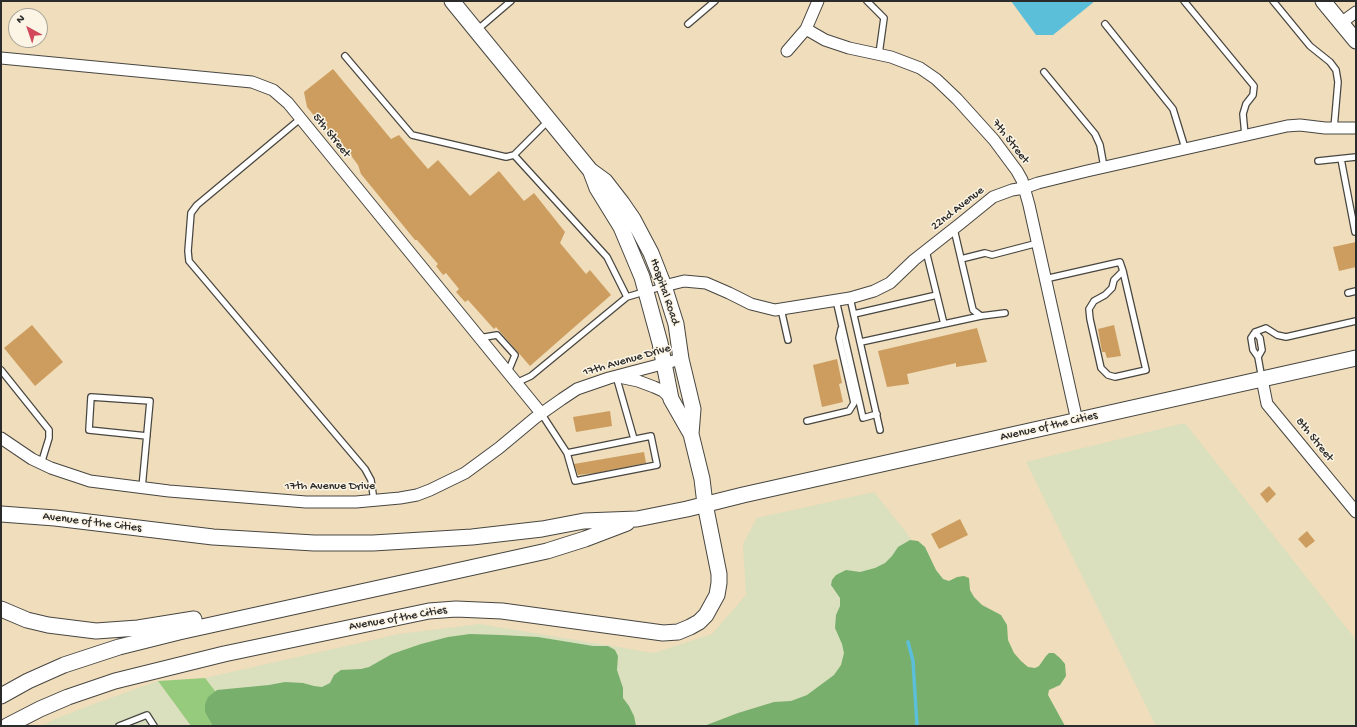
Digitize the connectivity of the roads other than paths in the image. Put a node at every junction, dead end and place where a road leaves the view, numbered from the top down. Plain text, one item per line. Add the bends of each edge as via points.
1 (452, 1) edge
2 (511, 1) edge
3 (715, 1) edge
4 (818, 1) edge
5 (867, 1) edge
6 (1184, 1) edge
7 (1273, 1) edge
8 (1323, 1) edge
9 (1356, 12) edge
10 (688, 24) dead end
11 (1105, 24) dead end
12 (1342, 24) junction
13 (806, 29) junction
14 (476, 30) junction
15 (1356, 41) edge
16 (787, 51) dead end
17 (879, 54) junction
18 (345, 56) dead end
19 (1, 58) edge
20 (1044, 72) dead end
21 (300, 119) junction
22 (550, 120) junction
23 (1334, 128) junction
24 (1356, 128) edge
25 (1245, 134) junction
26 (1185, 148) junction
27 (514, 155) junction
28 (1356, 157) edge
29 (1341, 159) junction
30 (1318, 161) dead end
31 (1104, 167) junction
32 (590, 170) junction
33 (1024, 188) junction
34 (954, 229) junction
35 (1355, 232) dead end
36 (1038, 243) junction
37 (926, 251) junction
38 (961, 259) junction
39 (1123, 271) junction
40 (1046, 279) junction
41 (664, 286) junction
42 (647, 291) junction
43 (1356, 291) edge
44 (1348, 293) dead end
45 (937, 294) junction
46 (627, 296) junction
47 (850, 298) junction
48 (836, 300) junction
49 (781, 309) junction
50 (1005, 313) dead end
51 (854, 314) junction
52 (981, 316) junction
53 (1356, 321) edge
54 (944, 324) junction
55 (842, 326) junction
56 (1255, 332) junction
57 (479, 338) junction
58 (788, 340) dead end
59 (861, 342) junction
60 (1258, 357) junction
61 (1356, 358) edge
62 (682, 359) junction
63 (664, 363) junction
64 (1, 370) edge
65 (508, 374) junction
66 (616, 376) junction
67 (1262, 379) junction
68 (516, 383) junction
69 (671, 399) junction
70 (541, 413) junction
71 (877, 414) junction
72 (807, 421) dead end
73 (1077, 421) junction
74 (880, 430) dead end
75 (691, 434) junction
76 (146, 436) junction
77 (1, 438) edge
78 (634, 439) junction
79 (567, 453) junction
80 (916, 456) dead end
81 (41, 464) junction
82 (142, 488) junction
83 (743, 495) junction
84 (374, 501) junction
85 (705, 504) junction
86 (1356, 512) edge
87 (1, 514) edge
88 (637, 519) junction
89 (316, 602) junction
90 (1, 609) edge
91 (1, 696) edge
92 (7, 726) edge
93 (119, 726) edge
94 (154, 726) edge

1 - 14 main road, Hospital Road
2 - 14 lane
3 - 10 lane
4 - 13 street
5 - 17 lane via 884,18
6 - 25 lane via 1254,86 1253,95 1246,104 1243,114
7 - 23 lane via 1310,46 1336,70 1338,82
8 - 12 main road
9 - 12 street
11 - 26 lane via 1173,109
12 - 15 main road
13 - 16 street
13 - 17 street, 7th Street via 825,40
14 - 22 main road, Hospital Road
17 - 33 street, 7th Street via 920,68 936,78 994,140 1017,171
18 - 27 lane via 412,135 506,157
19 - 21 street, 5th Street via 252,82 280,95
20 - 31 lane via 1095,134
21 - 57 street, 5th Street
21 - 84 lane via 197,205 191,213 189,261 365,469 371,480
22 - 27 lane
22 - 32 main road, Hospital Road
23 - 24 street, 22nd Avenue
23 - 25 street, 22nd Avenue via 1300,125
25 - 26 street, 22nd Avenue
26 - 31 street, 22nd Avenue
27 - 46 lane via 607,257
28 - 29 lane
29 - 30 lane
29 - 35 lane
31 - 33 street, 22nd Avenue
32 - 41 main road, Hospital Road via 605,182 633,219 651,253
32 - 42 main road, Hospital Road via 596,188 624,233
33 - 34 street, 22nd Avenue via 993,197
33 - 36 street, 7th Street
34 - 37 street, 22nd Avenue
34 - 38 lane
36 - 38 lane via 992,255 985,253
36 - 40 street, 7th Street
37 - 45 lane
37 - 47 street, 22nd Avenue via 890,283
38 - 52 lane via 973,310
39 - 39 lane via 1146,370 1115,376 1108,375 1101,368 1089,309 1094,301 1112,288 1114,280
39 - 40 lane via 1120,262
40 - 73 street, 7th Street
41 - 42 lane
41 - 49 street, 22nd Avenue via 684,281 706,283 751,304 774,310
41 - 62 main road, Hospital Road via 676,324
42 - 46 lane
42 - 63 main road, Hospital Road
43 - 44 lane
45 - 51 lane
45 - 54 lane
46 - 68 lane via 531,376
47 - 48 street, 22nd Avenue
47 - 51 lane
48 - 49 street, 22nd Avenue
48 - 55 lane
49 - 58 lane
50 - 52 lane
51 - 59 lane
52 - 54 lane
53 - 56 lane via 1286,337 1266,328
54 - 59 lane
55 - 71 lane via 862,418
55 - 72 lane via 839,338 854,402 849,411
56 - 60 lane via 1251,338 1253,350
56 - 60 lane via 1260,338 1262,350
57 - 65 street, 5th Street
57 - 65 lane via 497,335 515,355
59 - 71 lane
60 - 67 lane
61 - 67 main road, Avenue of the Cities
62 - 63 street, 17th Avenue Drive
62 - 75 main road, Hospital Road via 693,409
63 - 66 street, 17th Avenue Drive
63 - 69 main road, Hospital Road
64 - 81 lane via 49,430
65 - 68 street, 5th Street
66 - 69 street via 654,386
66 - 70 street, 17th Avenue Drive via 577,389
66 - 78 lane
67 - 73 main road, Avenue of the Cities
67 - 86 street, 8th Street via 1267,404
68 - 70 street, 5th Street
69 - 75 main road, Hospital Road
70 - 79 lane
70 - 84 street, 17th Avenue Drive via 482,461 447,483 417,495
71 - 74 lane
73 - 83 main road, Avenue of the Cities
75 - 85 main road, Hospital Road
76 - 76 lane via 150,401 91,397 89,430
76 - 82 lane
77 - 81 street, 17th Avenue Drive
78 - 79 lane
78 - 79 lane via 651,436 657,465 575,480
80 - 83 main road, Avenue of the Cities
81 - 82 street, 17th Avenue Drive via 90,481
82 - 84 street, 17th Avenue Drive via 306,502
83 - 85 main road, Avenue of the Cities
85 - 88 main road, Avenue of the Cities
85 - 92 main road, Avenue of the Cities via 719,574 717,595 699,622 678,632 663,633 502,611 429,611 115,681 68,697
87 - 88 main road, Avenue of the Cities via 213,537 321,543 373,543 472,537 584,521
88 - 89 main road, Avenue of the Cities via 547,551
89 - 90 main road, Avenue of the Cities via 211,615 138,628 96,631 48,625 27,620
89 - 91 main road, Avenue of the Cities via 120,647 64,665
93 - 94 lane via 147,715

